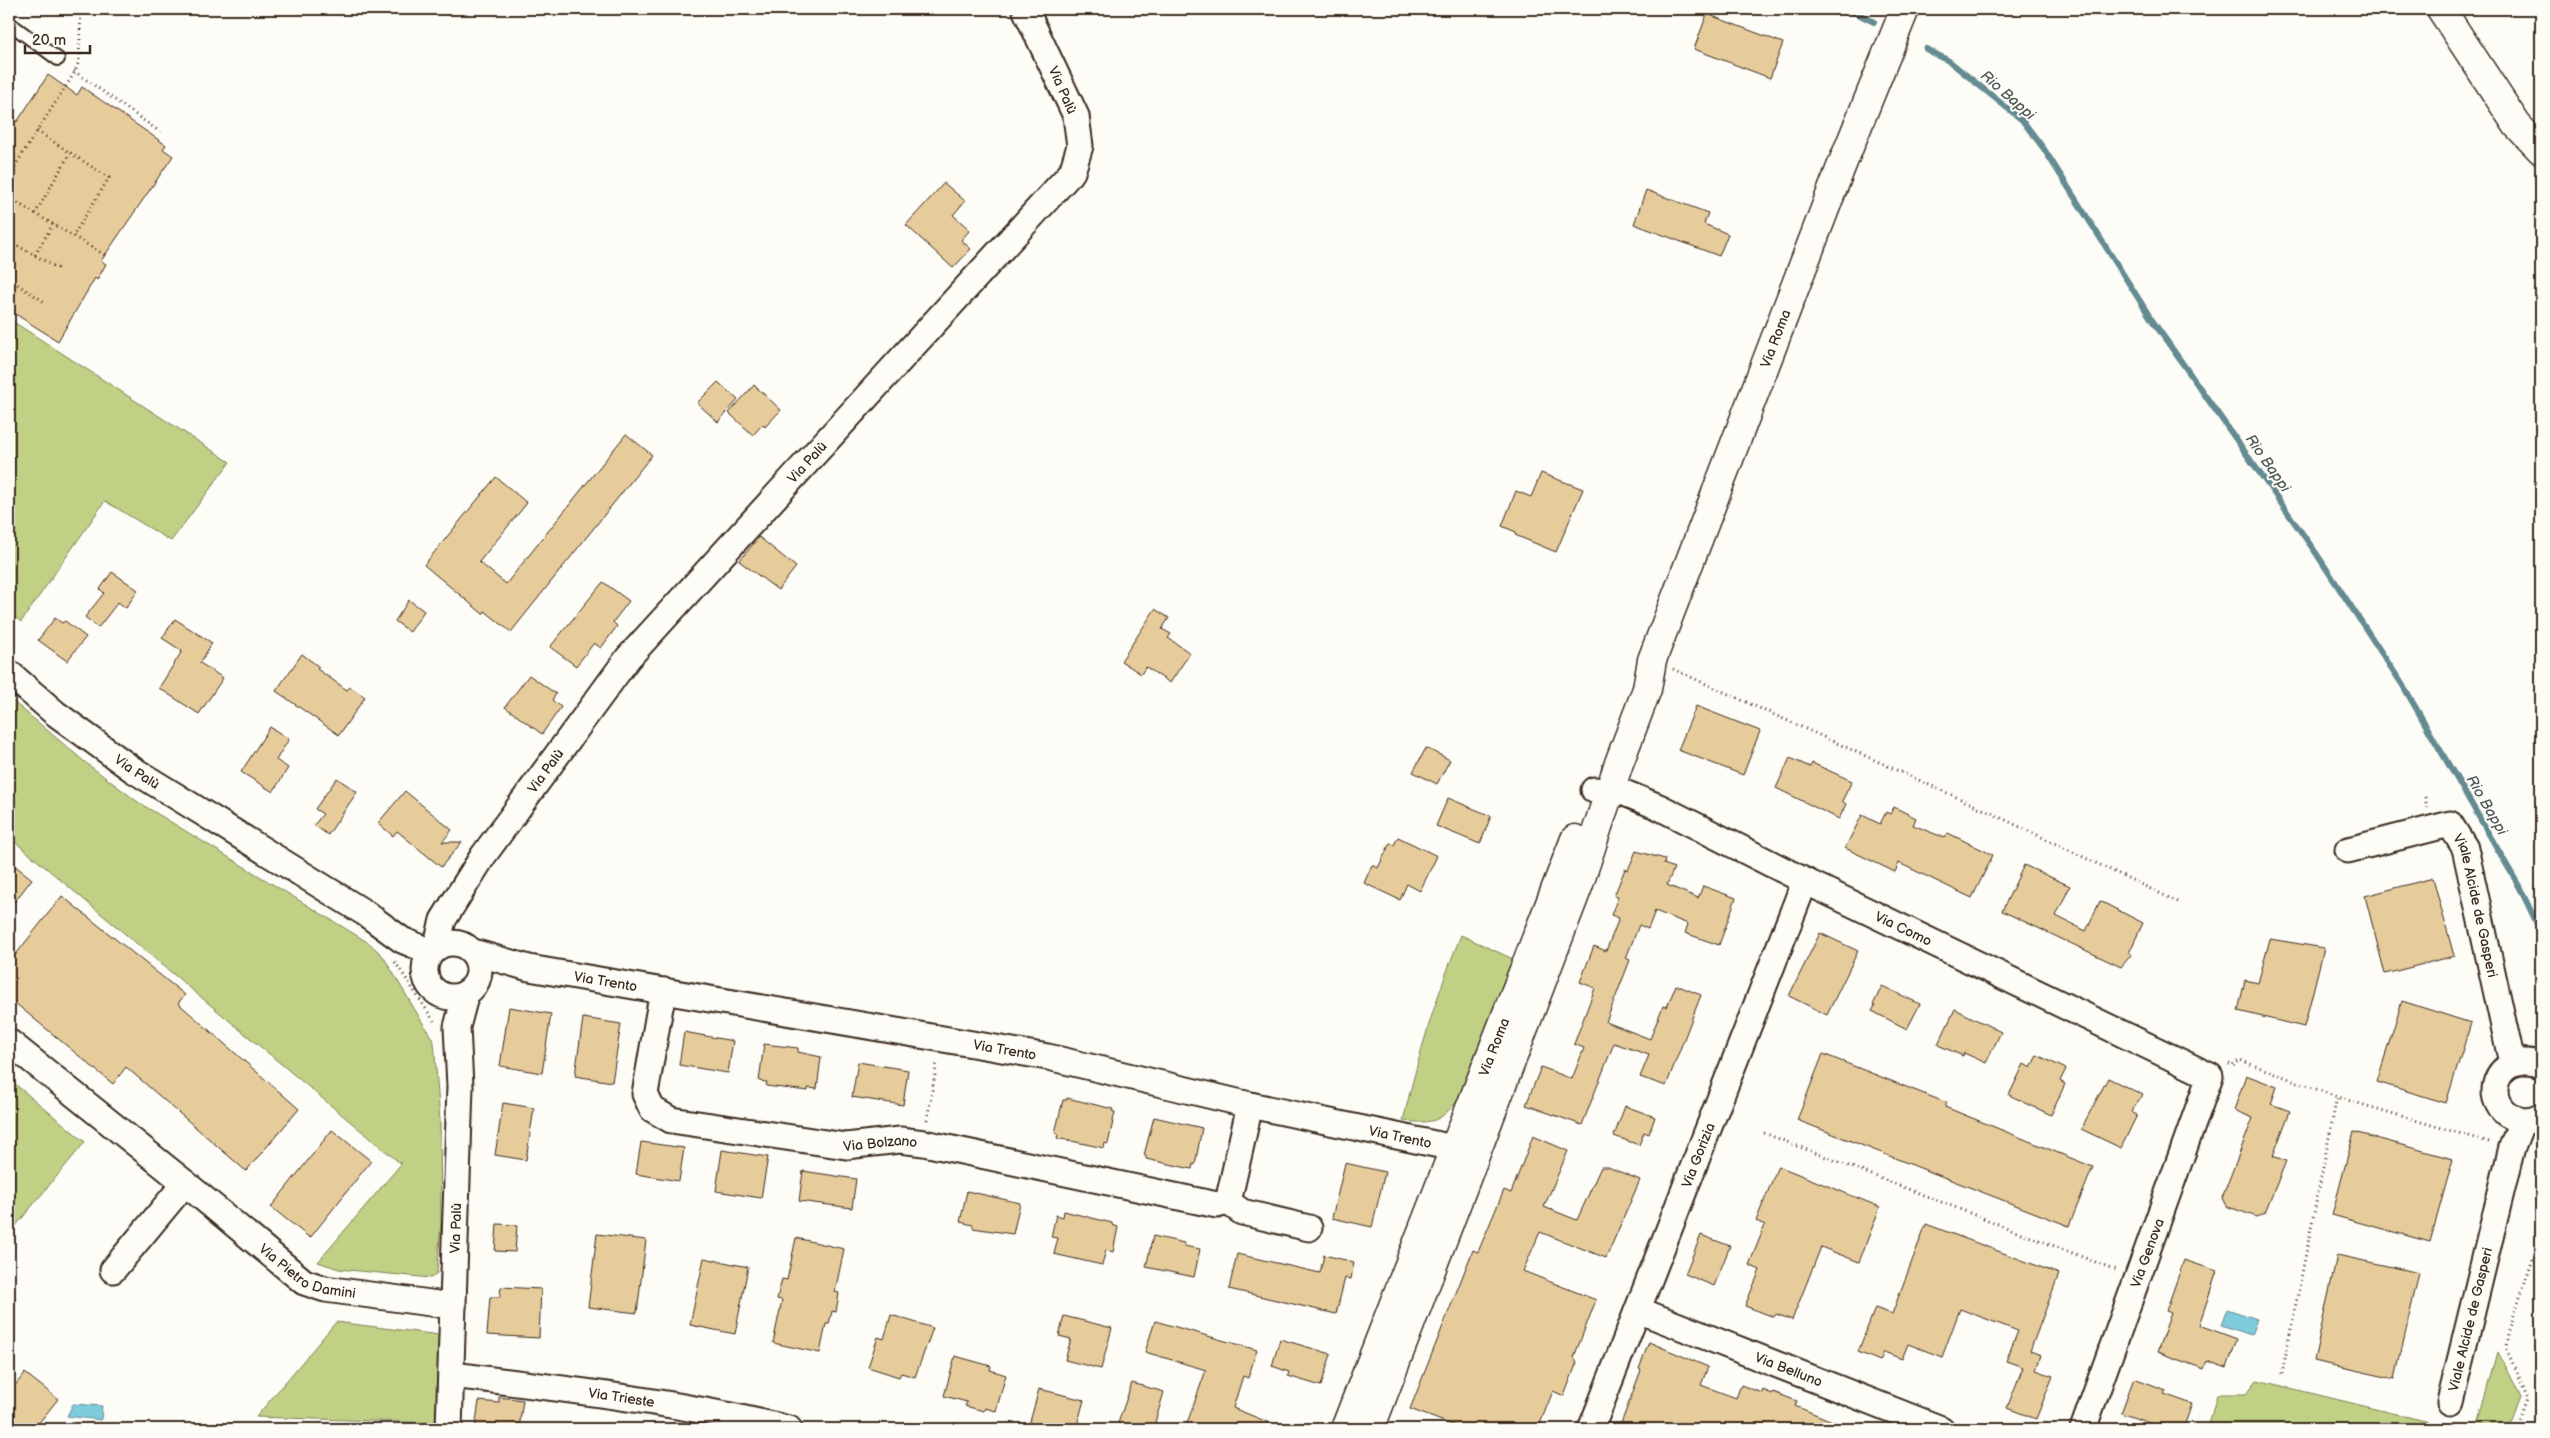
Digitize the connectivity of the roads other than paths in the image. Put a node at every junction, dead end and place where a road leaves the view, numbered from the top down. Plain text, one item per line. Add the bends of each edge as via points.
1 (1906, 9) edge
2 (2441, 9) edge
3 (1026, 11) dead end
4 (9, 23) edge
5 (58, 59) road end
6 (2541, 150) edge
7 (9, 673) edge
8 (1602, 790) junction
9 (2348, 850) dead end
10 (1805, 881) junction
11 (402, 940) junction
12 (450, 949) junction
13 (529, 968) junction
14 (431, 984) junction
15 (472, 986) junction
16 (665, 991) junction
17 (458, 1026) junction
18 (9, 1042) edge
19 (2512, 1063) junction
20 (2541, 1065) edge
21 (2210, 1076) joint
22 (1250, 1105) junction
23 (2532, 1118) edge
24 (1464, 1153) junction
25 (185, 1183) junction
26 (1228, 1202) junction
27 (1309, 1228) dead end
28 (113, 1270) dead end
29 (453, 1306) junction
30 (1638, 1310) junction
31 (453, 1375) junction
32 (2450, 1402) dead end
33 (449, 1429) edge
34 (789, 1429) edge
35 (1345, 1429) edge
36 (1370, 1429) edge
37 (1591, 1429) edge
38 (1940, 1429) edge
39 (2083, 1429) edge

1 - 8 street, Via Roma via 1838,176 1650,664 1647,689
2 - 6 street via 2517,125
3 - 12 street, Via Palù via 1076,116 1080,146 1072,172 628,658 483,856 453,905
4 - 5 lane
7 - 11 street, Via Palù via 132,769 365,913
8 - 10 street, Via Como via 1658,808
8 - 24 street, Via Roma via 1578,887
9 - 19 street, Viale Alcide de Gasperi via 2450,824 2465,848
10 - 21 street, Via Como
10 - 30 street, Via Gorizia
11 - 12 street, Via Palù
11 - 14 street, Via Palù
12 - 13 street, Via Trento
12 - 14 street, Via Palù via 424,967
12 - 15 street, Via Palù via 479,965
13 - 15 street, Via Trento
13 - 16 street, Via Trento
14 - 15 street via 451,997
14 - 17 street, Via Palù
15 - 17 street, Via Palù
16 - 22 street, Via Trento via 1048,1057
16 - 26 street, Via Bolzano via 645,1094 652,1109 672,1120 846,1146 900,1140 924,1143 1217,1205
17 - 29 street, Via Palù via 460,1086
18 - 25 street, Via Pietro Damini
19 - 20 street via 2528,1060
19 - 23 street, Viale Alcide de Gasperi via 2500,1073 2494,1088 2497,1104 2507,1116
21 - 39 street, Via Genova
22 - 24 street, Via Trento
22 - 26 street
23 - 32 street, Viale Alcide de Gasperi via 2512,1147
24 - 35 street, Via Roma
24 - 36 street, Via Roma
25 - 28 street
25 - 29 street, Via Pietro Damini via 304,1282 325,1289
26 - 27 street, Via Bolzano via 1242,1212
29 - 31 street, Via Palù
30 - 37 street, Via Gorizia
30 - 38 street, Via Belluno
31 - 33 street, Via Palù
31 - 34 street, Via Trieste via 608,1395 739,1417

